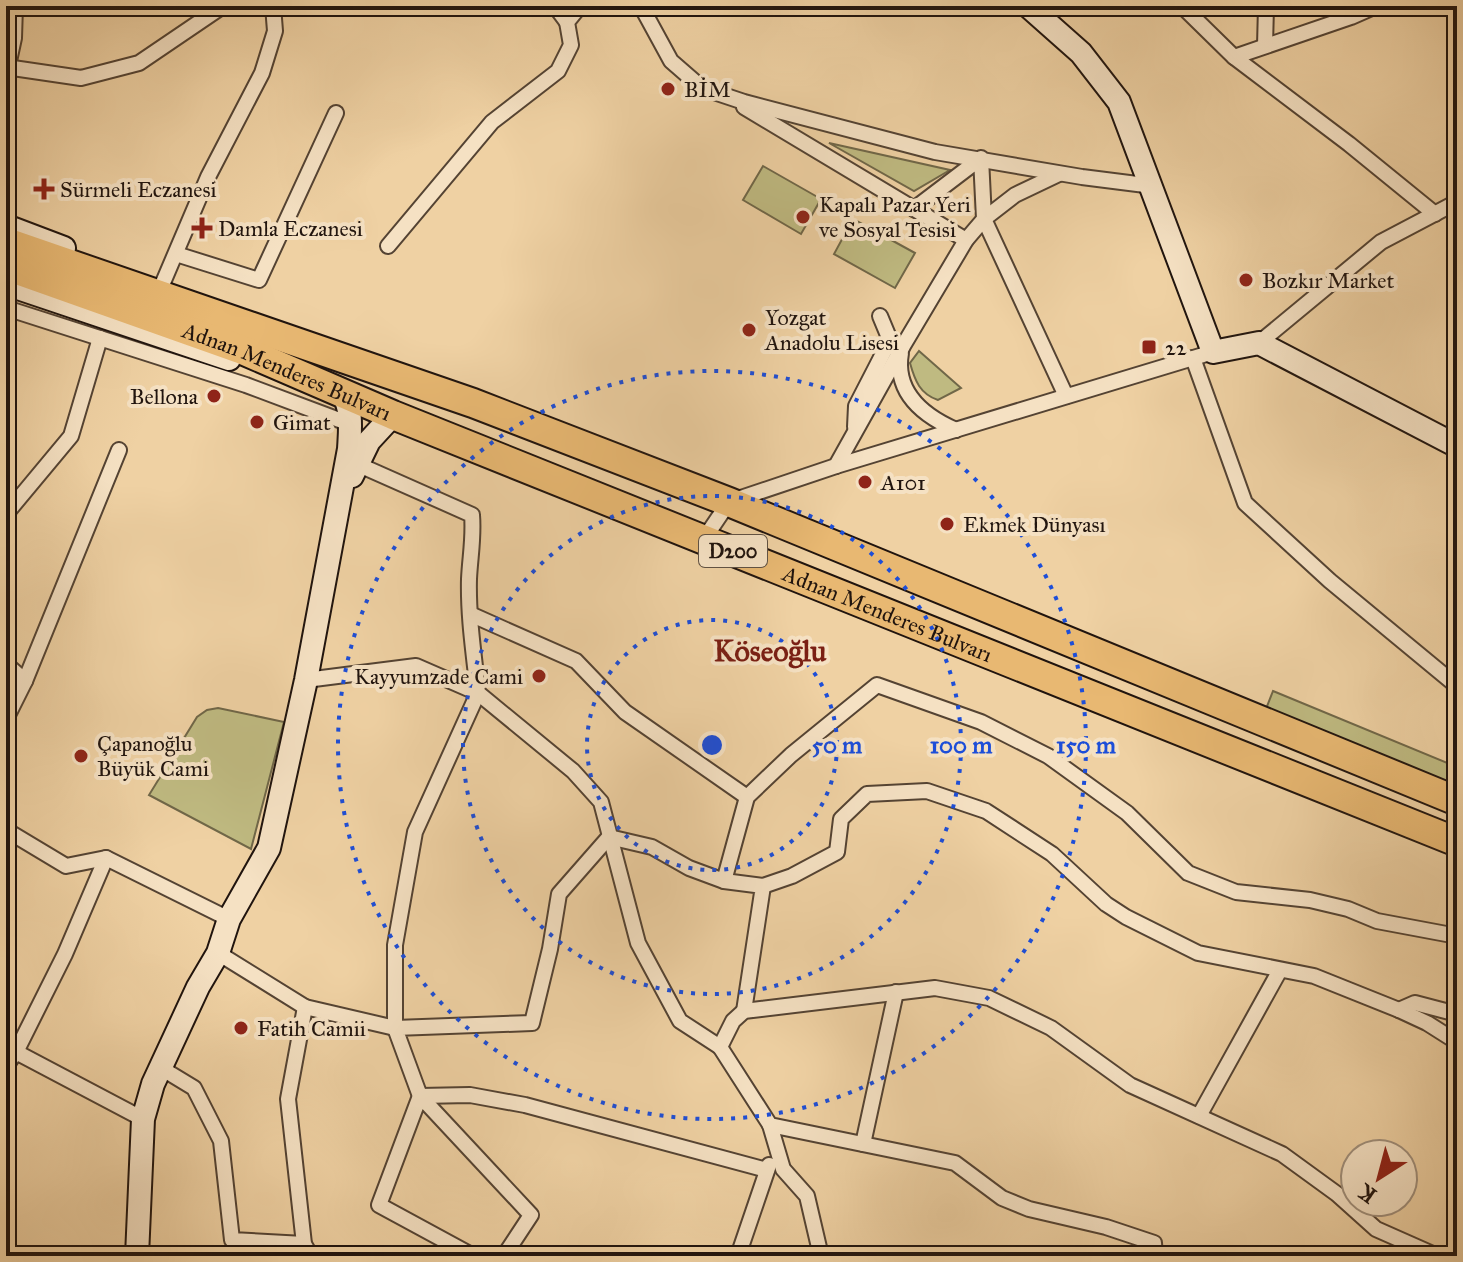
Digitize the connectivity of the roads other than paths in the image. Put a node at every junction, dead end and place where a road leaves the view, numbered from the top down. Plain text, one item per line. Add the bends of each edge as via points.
1 (15, 6) edge
2 (223, 6) edge
3 (273, 6) edge
4 (555, 6) edge
5 (580, 6) edge
6 (641, 6) edge
7 (1028, 6) edge
8 (1182, 6) edge
9 (1266, 6) edge
10 (1376, 6) edge
11 (567, 22) junction
12 (1265, 46) junction
13 (1234, 57) junction
14 (6, 68) edge
15 (6, 76) edge
16 (726, 97) junction
17 (336, 113) dead end
18 (981, 158) junction
19 (1060, 173) junction
20 (1153, 186) junction
21 (1457, 202) edge
22 (914, 209) junction
23 (1435, 214) junction
24 (984, 219) junction
25 (6, 226) edge
26 (966, 240) junction
27 (6, 242) edge
28 (388, 246) dead end
29 (176, 254) junction
30 (6, 266) edge
31 (6, 284) edge
32 (162, 285) junction
33 (6, 308) edge
34 (880, 316) dead end
35 (100, 338) junction
36 (1259, 343) junction
37 (903, 346) junction
38 (1203, 355) junction
39 (344, 396) junction
40 (1066, 396) junction
41 (473, 403) junction
42 (393, 415) junction
43 (350, 424) junction
44 (956, 430) junction
45 (855, 431) junction
46 (1457, 446) edge
47 (119, 450) dead end
48 (357, 464) junction
49 (836, 466) junction
50 (729, 502) junction
51 (6, 514) edge
52 (335, 525) junction
53 (704, 539) junction
54 (470, 614) junction
55 (6, 664) edge
56 (306, 680) junction
57 (25, 681) junction
58 (1457, 686) edge
59 (478, 693) junction
60 (6, 719) edge
61 (747, 797) junction
62 (1457, 801) edge
63 (6, 830) edge
64 (609, 837) junction
65 (1457, 842) edge
66 (106, 858) junction
67 (724, 881) junction
68 (763, 886) junction
69 (229, 919) junction
70 (1457, 936) edge
71 (218, 953) junction
72 (1280, 970) junction
73 (896, 992) junction
74 (305, 1007) junction
75 (1399, 1010) junction
76 (744, 1011) junction
77 (1457, 1014) edge
78 (395, 1028) junction
79 (1457, 1042) edge
80 (720, 1047) junction
81 (11, 1049) edge
82 (6, 1066) edge
83 (161, 1068) junction
84 (420, 1096) junction
85 (1199, 1116) junction
86 (143, 1119) junction
87 (770, 1125) junction
88 (863, 1144) junction
89 (776, 1145) junction
90 (767, 1170) junction
91 (308, 1250) edge
92 (137, 1256) edge
93 (473, 1256) edge
94 (504, 1256) edge
95 (738, 1256) edge
96 (821, 1256) edge
97 (1155, 1256) edge
98 (1437, 1256) edge

1 - 14 street
2 - 14 street via 139,63 81,78
3 - 29 street via 275,31 262,73 208,177
4 - 11 street
5 - 11 street
6 - 16 street via 671,61 702,88
7 - 20 street via 1081,53 1119,102
8 - 13 street
9 - 12 street
10 - 12 street
11 - 28 street via 571,45 558,71 492,122
12 - 13 street
13 - 23 street
14 - 15 street
16 - 18 street via 935,152
16 - 22 street
17 - 29 street via 259,280
18 - 19 street
18 - 22 street
18 - 24 street
19 - 20 street
19 - 24 street via 1015,195
20 - 38 street
21 - 23 street
22 - 26 street
23 - 36 street via 1381,242
24 - 26 street
24 - 40 street
25 - 32 street
26 - 37 street
27 - 41 highway, Adnan Menderes Bulvarı / D200
29 - 32 street
30 - 39 highway, Adnan Menderes Bulvarı / D200 via 240,349
31 - 39 street
32 - 41 street
33 - 35 street
34 - 45 street via 890,340 856,406
35 - 43 street
35 - 51 street via 71,436
36 - 38 street
36 - 46 street
37 - 44 street via 903,381 916,404 930,418
37 - 45 street
38 - 40 street
38 - 58 street via 1245,503
39 - 42 highway, Adnan Menderes Bulvarı / D200
39 - 43 street
40 - 44 street
41 - 50 highway, Adnan Menderes Bulvarı / D200
42 - 48 street
42 - 53 highway, Adnan Menderes Bulvarı / D200
43 - 52 street
44 - 49 street
45 - 49 street
47 - 57 street
48 - 52 street
48 - 54 street via 472,515
49 - 50 street
50 - 53 street
50 - 62 highway, Adnan Menderes Bulvarı / D200
52 - 56 street
53 - 65 highway, Adnan Menderes Bulvarı / D200
54 - 59 street
54 - 61 street via 576,661 625,712
55 - 57 street
56 - 59 street via 416,666
56 - 69 street via 269,848
57 - 60 street
59 - 64 street via 573,771 601,802
59 - 78 street via 415,832 395,945
61 - 67 street
61 - 70 street via 877,685 981,722 1048,756 1127,813 1188,873 1236,892 1310,900 1377,921
63 - 66 street via 66,866
64 - 67 street via 652,847
64 - 78 street via 559,894 532,1023
64 - 80 street via 638,943 656,978 680,1021
66 - 69 street
66 - 81 street via 65,954
67 - 68 street
68 - 72 street via 837,852 841,819 867,794 927,791 986,811 1052,854 1126,917 1198,953
68 - 76 street
69 - 71 street
71 - 74 street
71 - 83 street
72 - 75 street via 1314,976
72 - 85 street
73 - 76 street
73 - 85 street via 935,988 989,998 1051,1028 1130,1085
73 - 88 street
74 - 78 street
74 - 91 street via 288,1099
75 - 77 street via 1415,1003
75 - 79 street
76 - 80 street
78 - 84 street
80 - 87 street
81 - 82 street
81 - 86 street
83 - 86 street
83 - 91 street via 194,1088 221,1141 232,1240
84 - 90 street via 470,1095 525,1105
84 - 93 street via 379,1205
84 - 94 street via 531,1215
85 - 98 street via 1282,1154 1376,1229
86 - 92 street
87 - 88 street
87 - 89 street
88 - 97 street via 955,1163 1002,1198 1154,1243
89 - 90 street
89 - 96 street via 783,1169 807,1196
90 - 95 street

